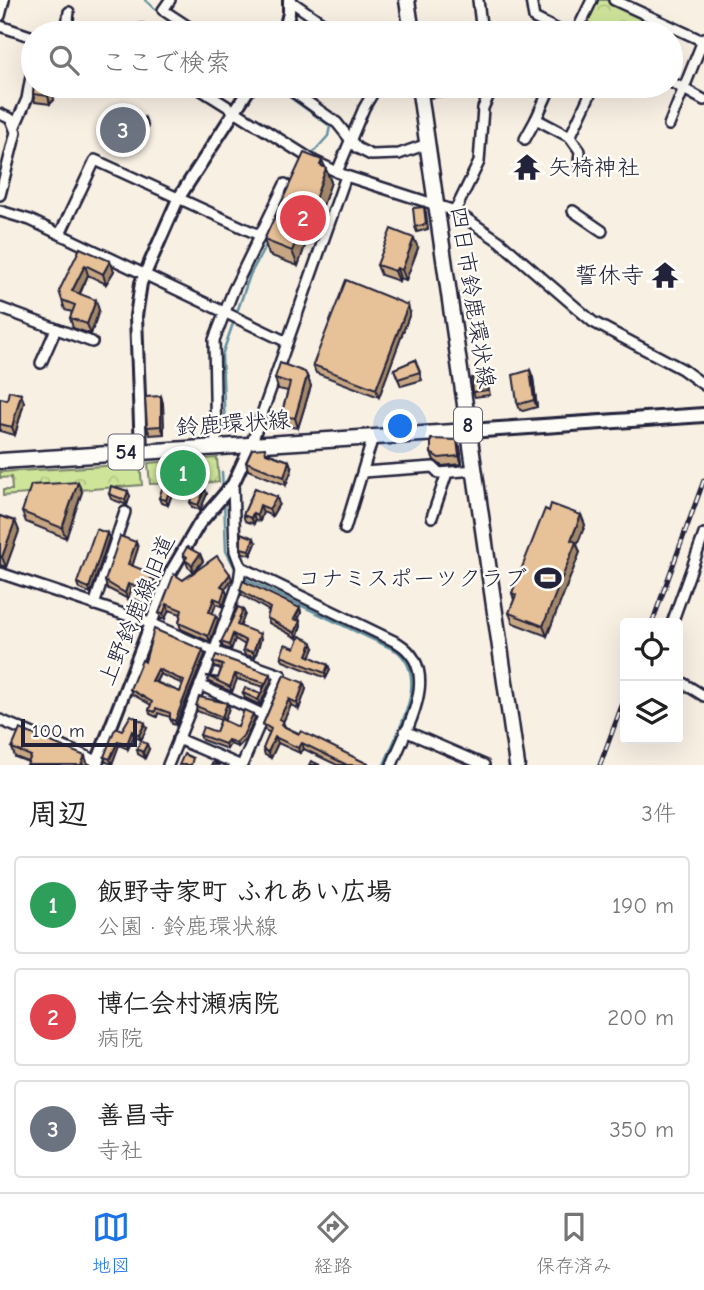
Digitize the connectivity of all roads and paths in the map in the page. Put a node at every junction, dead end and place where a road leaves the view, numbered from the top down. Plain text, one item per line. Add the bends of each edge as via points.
1 (4, 0) edge
2 (170, 0) edge
3 (289, 0) edge
4 (407, 0) edge
5 (478, 0) edge
6 (531, 0) edge
7 (592, 0) edge
8 (614, 0) edge
9 (69, 12) dead end
10 (0, 16) edge
11 (68, 21) edge
12 (180, 21) edge
13 (287, 21) edge
14 (320, 21) edge
15 (410, 21) edge
16 (481, 21) edge
17 (540, 21) edge
18 (582, 21) edge
19 (661, 21) edge
20 (0, 26) edge
21 (683, 31) edge
22 (21, 33) edge
23 (704, 40) edge
24 (685, 89) junction
25 (683, 94) edge
26 (27, 98) edge
27 (214, 98) edge
28 (243, 98) edge
29 (302, 98) edge
30 (371, 98) edge
31 (419, 98) edge
32 (487, 98) edge
33 (546, 98) edge
34 (588, 98) edge
35 (681, 98) edge
36 (704, 100) edge
37 (234, 111) junction
38 (0, 114) edge
39 (536, 119) junction
40 (669, 125) dead end
41 (15, 126) junction
42 (570, 137) junction
43 (525, 139) dead end
44 (349, 142) junction
45 (427, 145) junction
46 (579, 163) dead end
47 (341, 174) junction
48 (285, 184) dead end
49 (0, 195) edge
50 (178, 199) junction
51 (436, 205) junction
52 (0, 211) edge
53 (455, 211) junction
54 (573, 211) dead end
55 (602, 231) dead end
56 (60, 234) junction
57 (259, 236) junction
58 (144, 273) junction
59 (0, 308) edge
60 (231, 314) junction
61 (56, 329) junction
62 (287, 341) junction
63 (92, 342) dead end
64 (41, 363) dead end
65 (704, 385) edge
66 (704, 415) edge
67 (469, 431) junction
68 (373, 437) junction
69 (251, 445) junction
70 (216, 447) junction
71 (141, 451) junction
72 (0, 461) edge
73 (475, 470) junction
74 (363, 472) junction
75 (447, 473) junction
76 (227, 491) junction
77 (125, 512) dead end
78 (432, 517) dead end
79 (345, 529) dead end
80 (704, 534) edge
81 (0, 573) edge
82 (240, 573) junction
83 (94, 605) junction
84 (675, 618) edge
85 (150, 623) junction
86 (213, 650) junction
87 (680, 681) edge
88 (200, 685) junction
89 (704, 695) edge
90 (264, 715) junction
91 (2, 721) edge
92 (405, 731) junction
93 (0, 732) edge
94 (178, 739) junction
95 (98, 763) edge
96 (167, 765) edge
97 (241, 765) edge
98 (392, 765) edge
99 (484, 765) edge
100 (517, 765) edge

1 - 10 street
2 - 12 street via 163,10
3 - 13 street
3 - 14 street
4 - 15 main road
5 - 16 street
6 - 17 street via 534,18
7 - 18 street
8 - 19 street
9 - 11 street
20 - 22 street
21 - 23 street
23 - 24 street
24 - 25 street
24 - 36 street
26 - 41 street
27 - 37 street
28 - 37 street
29 - 44 street via 337,123
30 - 44 street
31 - 45 main road, 四日市鈴鹿環状線 / 8
32 - 53 street via 479,162
33 - 39 street
34 - 42 street
35 - 40 street
37 - 47 street
37 - 50 street
38 - 41 street
39 - 42 street
39 - 43 street
41 - 49 street
42 - 46 street via 580,151
44 - 45 street via 378,157
44 - 47 street
45 - 51 main road, 四日市鈴鹿環状線 / 8
47 - 51 street
47 - 62 street
48 - 57 street
50 - 56 street via 95,160
50 - 57 street
50 - 58 street
51 - 53 street
51 - 67 main road, 四日市鈴鹿環状線 / 8
52 - 56 street
53 - 65 street via 499,241 593,322
54 - 55 street
56 - 58 street
57 - 60 street
58 - 60 street
58 - 71 street via 136,316
59 - 61 street
60 - 62 street
60 - 70 street via 213,347
61 - 63 street
61 - 64 street
62 - 69 street
66 - 67 main road
67 - 68 main road, 鈴鹿環状線 / 54
67 - 73 main road, 四日市鈴鹿環状線 / 8
68 - 69 main road, 鈴鹿環状線 / 54
68 - 74 street
69 - 70 main road, 鈴鹿環状線 / 54
69 - 76 street, 上野鈴鹿線旧道
70 - 71 main road, 鈴鹿環状線 / 54
71 - 72 main road, 鈴鹿環状線 / 54
73 - 75 street
73 - 100 main road, 四日市鈴鹿環状線 / 8
74 - 75 street via 433,467 439,474
74 - 79 street
75 - 78 street
76 - 82 street
76 - 85 street, 上野鈴鹿線旧道 via 178,558
77 - 83 street
80 - 84 street
81 - 83 street
82 - 86 street
82 - 92 street via 408,651 418,664 421,684
83 - 85 street
85 - 86 street
85 - 95 street, 上野鈴鹿線旧道
86 - 88 street
86 - 90 street via 281,675
87 - 89 street
88 - 90 street
88 - 94 street
90 - 97 street
91 - 93 street
91 - 95 street
92 - 98 street
92 - 99 street
94 - 96 street
94 - 97 street

